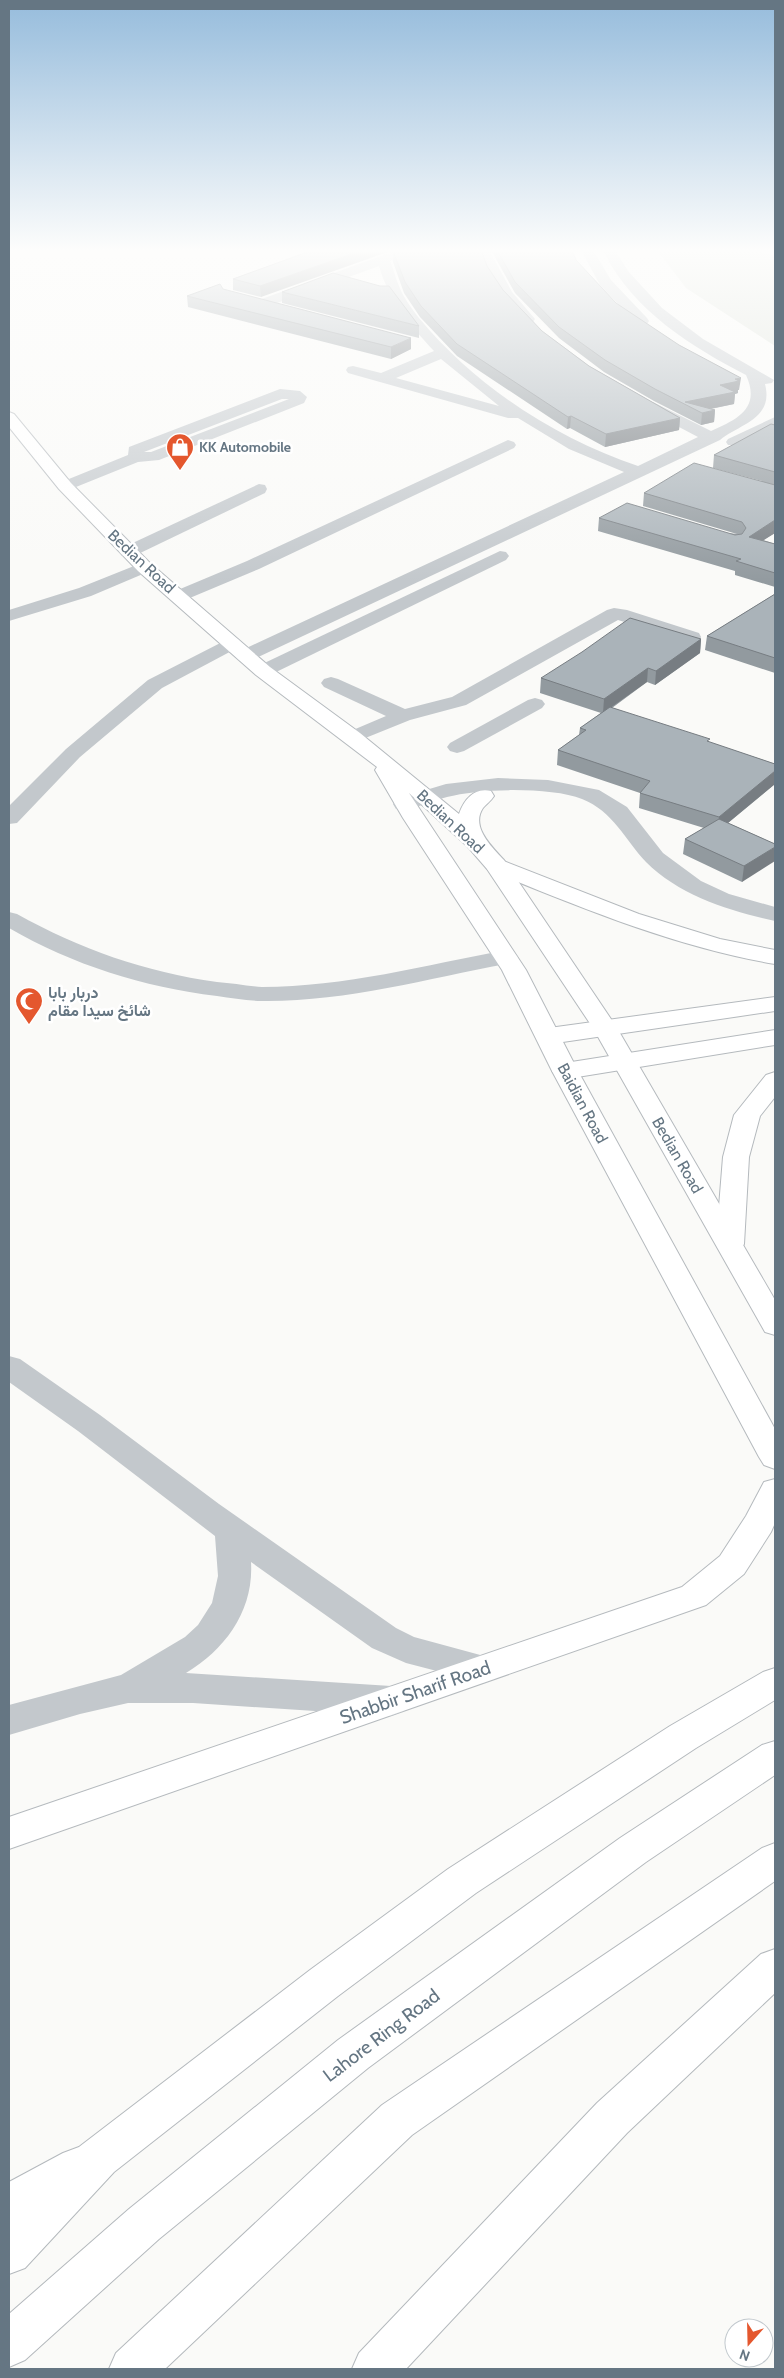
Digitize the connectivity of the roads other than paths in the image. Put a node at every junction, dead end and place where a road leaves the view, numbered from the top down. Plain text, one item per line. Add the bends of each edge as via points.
1 (421, 361) edge
2 (452, 361) edge
3 (702, 361) edge
4 (733, 361) edge
5 (743, 361) edge
6 (710, 366) edge
7 (353, 370) dead end
8 (383, 378) junction
9 (775, 378) edge
10 (770, 388) edge
11 (635, 398) edge
12 (522, 414) junction
13 (9, 418) edge
14 (775, 422) edge
15 (731, 428) junction
16 (750, 434) junction
17 (714, 437) junction
18 (508, 445) dead end
19 (136, 457) junction
20 (650, 481) junction
21 (65, 486) junction
22 (259, 489) dead end
23 (572, 502) junction
24 (599, 511) dead end
25 (478, 546) junction
26 (128, 552) junction
27 (144, 567) junction
28 (179, 596) junction
29 (9, 616) edge
30 (692, 637) edge
31 (239, 650) junction
32 (263, 671) junction
33 (331, 682) dead end
34 (459, 701) junction
35 (535, 704) dead end
36 (403, 716) junction
37 (506, 721) junction
38 (353, 737) junction
39 (457, 747) dead end
40 (378, 758) joint
41 (523, 785) junction
42 (483, 796) junction
43 (421, 806) junction
44 (9, 818) edge
45 (476, 842) junction
46 (496, 865) junction
47 (775, 914) edge
48 (9, 919) edge
49 (506, 957) junction
50 (775, 957) edge
51 (775, 1004) edge
52 (605, 1028) junction
53 (549, 1036) junction
54 (775, 1037) edge
55 (624, 1062) junction
56 (566, 1071) junction
57 (775, 1080) edge
58 (730, 1244) junction
59 (775, 1326) edge
60 (9, 1367) edge
61 (775, 1457) edge
62 (775, 1491) edge
63 (231, 1530) junction
64 (483, 1669) junction
65 (775, 1682) edge
66 (128, 1688) junction
67 (391, 1700) junction
68 (9, 1720) edge
69 (762, 1763) edge
70 (9, 1833) edge
71 (775, 1860) edge
72 (775, 1967) edge
73 (99, 2157) junction
74 (9, 2205) edge
75 (9, 2252) edge
76 (9, 2344) edge
77 (132, 2369) edge
78 (375, 2369) edge

1 - 8 street
2 - 12 street
3 - 6 street
4 - 10 street
5 - 9 street
7 - 8 street
8 - 12 street via 504,412
10 - 15 street via 755,410
11 - 17 street via 700,433
12 - 20 street via 590,454
13 - 21 main road, Bedian Road
14 - 16 street
15 - 16 street
15 - 17 street
16 - 20 street
17 - 20 street
18 - 28 street
19 - 19 street via 153,457 300,397 280,394 135,450
19 - 21 street
20 - 23 street
21 - 26 main road, Bedian Road
22 - 26 street
23 - 24 street
23 - 25 street
25 - 31 street
25 - 32 street via 508,552
26 - 27 main road, Bedian Road
27 - 28 main road, Bedian Road
27 - 29 street via 85,592
28 - 31 main road, Bedian Road
30 - 34 street via 614,614
31 - 32 main road, Bedian Road
31 - 44 street via 154,684 73,753
32 - 38 main road, Bedian Road
33 - 36 street
34 - 36 street
34 - 37 street
35 - 37 street
36 - 38 street
37 - 39 street
38 - 40 main road, Bedian Road
40 - 43 main road, Baidian Road
41 - 42 street
41 - 43 street via 478,785 446,790
41 - 47 street via 564,788 591,795 619,812 655,858 693,886 721,899
42 - 43 street
42 - 45 main road via 472,804 469,812 470,831
43 - 45 main road, Bedian Road
43 - 49 main road, Baidian Road
45 - 46 main road, Bedian Road
46 - 50 main road via 631,919 715,945
46 - 52 main road, Bedian Road
48 - 49 street via 33,934 121,970 199,987 262,994 343,987
49 - 53 main road, Baidian Road
51 - 52 main road
52 - 53 main road
52 - 55 main road, Bedian Road
53 - 56 main road, Baidian Road
54 - 55 main road
55 - 56 main road
55 - 58 main road, Bedian Road
56 - 61 main road, Baidian Road
57 - 58 main road via 747,1115 736,1157
58 - 59 main road, Bedian Road
60 - 63 street
62 - 64 main road, Shabbir Sharif Road via 732,1565 694,1596
63 - 64 street via 384,1638 406,1649
63 - 66 street via 234,1583 219,1624 197,1649
64 - 67 main road, Shabbir Sharif Road
65 - 73 main road via 683,1737 462,1881
66 - 67 street via 193,1688
66 - 68 street
67 - 70 main road, Shabbir Sharif Road
69 - 76 main road, Lahore Ring Road via 633,1850 353,2054 144,2224
71 - 77 main road via 397,2120
72 - 78 main road via 612,2118
73 - 74 main road
73 - 75 main road

